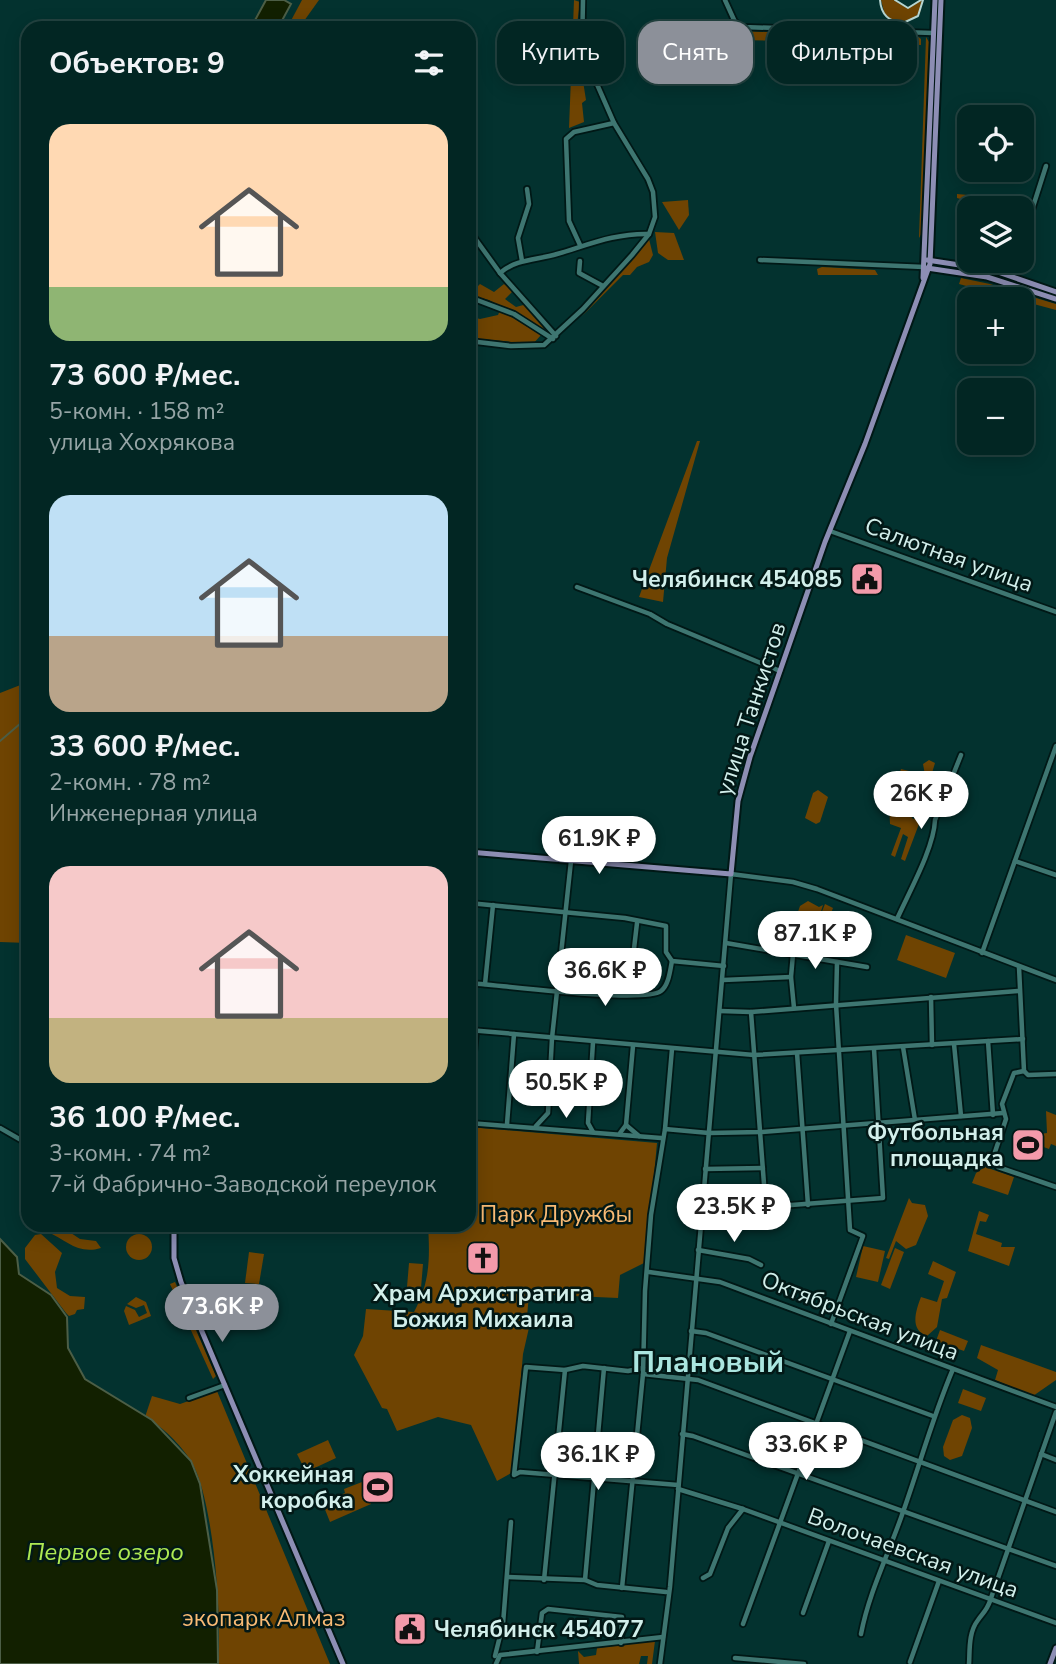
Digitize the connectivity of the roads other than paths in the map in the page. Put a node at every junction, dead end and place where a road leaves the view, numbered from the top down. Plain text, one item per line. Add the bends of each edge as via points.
1 (583, 0) edge
2 (724, 0) edge
3 (935, 0) edge
4 (941, 0) edge
5 (937, 33) junction
6 (614, 123) junction
7 (1046, 166) dead end
8 (527, 188) dead end
9 (1034, 204) edge
10 (649, 234) junction
11 (476, 240) edge
12 (580, 245) junction
13 (760, 260) dead end
14 (927, 260) junction
15 (522, 261) junction
16 (580, 261) dead end
17 (923, 267) junction
18 (500, 273) junction
19 (1012, 273) edge
20 (1011, 276) junction
21 (603, 286) junction
22 (1056, 292) edge
23 (1056, 299) edge
24 (476, 300) edge
25 (554, 337) junction
26 (476, 342) edge
27 (830, 531) junction
28 (577, 587) dead end
29 (1056, 612) edge
30 (780, 671) junction
31 (1056, 746) edge
32 (961, 755) dead end
33 (476, 853) edge
34 (571, 861) junction
35 (1015, 861) junction
36 (731, 874) junction
37 (1056, 875) edge
38 (476, 903) edge
39 (493, 905) junction
40 (565, 912) junction
41 (897, 919) junction
42 (637, 922) junction
43 (726, 943) junction
44 (982, 953) junction
45 (793, 954) junction
46 (671, 961) junction
47 (837, 962) junction
48 (724, 966) junction
49 (867, 967) dead end
50 (1018, 967) junction
51 (791, 977) junction
52 (723, 980) junction
53 (1056, 980) edge
54 (476, 983) edge
55 (485, 984) junction
56 (558, 990) junction
57 (1018, 991) junction
58 (635, 994) junction
59 (931, 997) junction
60 (836, 1003) junction
61 (794, 1008) junction
62 (720, 1011) junction
63 (751, 1012) junction
64 (476, 1031) edge
65 (514, 1034) junction
66 (552, 1038) junction
67 (1023, 1039) junction
68 (988, 1041) junction
69 (593, 1042) junction
70 (954, 1043) junction
71 (932, 1045) junction
72 (633, 1046) junction
73 (903, 1047) junction
74 (672, 1049) junction
75 (874, 1049) junction
76 (716, 1051) junction
77 (841, 1051) junction
78 (797, 1054) junction
79 (754, 1055) junction
80 (1024, 1071) junction
81 (1056, 1074) edge
82 (1003, 1113) junction
83 (993, 1115) junction
84 (961, 1116) junction
85 (915, 1120) junction
86 (476, 1123) edge
87 (507, 1124) junction
88 (626, 1125) junction
89 (881, 1125) junction
90 (536, 1126) junction
91 (802, 1127) junction
92 (846, 1127) junction
93 (0, 1128) edge
94 (665, 1129) junction
95 (593, 1132) junction
96 (620, 1132) junction
97 (761, 1132) junction
98 (709, 1133) junction
99 (640, 1136) junction
100 (661, 1138) junction
101 (21, 1140) edge
102 (991, 1164) dead end
103 (998, 1167) dead end
104 (763, 1168) junction
105 (705, 1169) junction
106 (764, 1184) dead end
107 (1056, 1187) edge
108 (851, 1202) junction
109 (808, 1205) junction
110 (701, 1212) junction
111 (174, 1232) edge
112 (698, 1250) junction
113 (761, 1265) dead end
114 (649, 1272) junction
115 (696, 1277) junction
116 (831, 1324) junction
117 (691, 1331) junction
118 (850, 1331) junction
119 (604, 1368) junction
120 (953, 1369) junction
121 (565, 1370) junction
122 (643, 1371) junction
123 (832, 1378) junction
124 (687, 1379) junction
125 (225, 1385) junction
126 (189, 1398) dead end
127 (1056, 1409) edge
128 (933, 1416) junction
129 (814, 1424) junction
130 (682, 1434) junction
131 (1041, 1454) junction
132 (918, 1460) junction
133 (1056, 1460) edge
134 (796, 1472) junction
135 (555, 1475) junction
136 (593, 1479) junction
137 (631, 1482) junction
138 (678, 1487) junction
139 (1025, 1500) junction
140 (743, 1509) junction
141 (904, 1511) junction
142 (1056, 1512) edge
143 (511, 1522) dead end
144 (779, 1523) junction
145 (830, 1541) junction
146 (1009, 1549) junction
147 (886, 1560) junction
148 (1056, 1566) edge
149 (508, 1577) junction
150 (703, 1578) dead end
151 (544, 1580) junction
152 (585, 1580) junction
153 (939, 1581) junction
154 (622, 1588) junction
155 (666, 1592) junction
156 (990, 1601) junction
157 (803, 1613) dead end
158 (1056, 1623) edge
159 (743, 1624) dead end
160 (861, 1634) dead end
161 (663, 1637) junction
162 (621, 1643) junction
163 (1056, 1648) edge
164 (537, 1652) junction
165 (495, 1656) dead end
166 (735, 1658) dead end
167 (910, 1662) dead end
168 (343, 1664) edge
169 (496, 1664) edge
170 (660, 1664) edge
171 (804, 1664) edge
172 (969, 1664) edge
173 (1050, 1664) edge

1 - 6 street via 582,50
2 - 5 street via 735,22 743,27
3 - 5 main road, улица Танкистов
4 - 5 main road, улица Танкистов
5 - 14 main road, улица Танкистов
6 - 10 street via 653,192 655,216
6 - 12 street via 574,132 566,139 569,222
7 - 9 street
8 - 15 street via 529,204 518,238
10 - 12 street
10 - 21 street
11 - 18 street
12 - 15 street
13 - 17 street
14 - 17 main road, улица Танкистов
14 - 17 street
14 - 20 main road
15 - 18 street
16 - 21 street via 579,273
17 - 23 main road via 987,277
17 - 27 main road, улица Танкистов via 865,444
18 - 25 street
19 - 20 street
20 - 22 main road
21 - 25 street
24 - 25 street
25 - 26 street via 534,347
27 - 29 street, Салютная улица
27 - 30 main road, улица Танкистов
28 - 30 street
30 - 36 main road, улица Танкистов via 740,790
31 - 35 street
32 - 41 street
33 - 34 main road
34 - 36 main road
34 - 40 street
35 - 37 street
35 - 44 street
36 - 41 street via 793,882
36 - 43 street, улица Танкистов
38 - 39 street
39 - 40 street
39 - 55 street
40 - 42 street
40 - 56 street
41 - 44 street
42 - 46 street via 666,926 666,952
42 - 58 street via 630,983
43 - 45 street
43 - 48 street, улица Танкистов
44 - 50 street
45 - 47 street
45 - 51 street
46 - 48 street
46 - 58 street via 664,988
47 - 49 street
47 - 60 street
48 - 52 street, улица Танкистов
50 - 53 street
50 - 57 street
51 - 52 street
51 - 61 street
52 - 62 street, улица Танкистов
54 - 55 street
55 - 56 street
56 - 58 street
56 - 66 street
57 - 59 street
57 - 67 street
59 - 60 street
59 - 71 street
60 - 61 street
60 - 77 street
61 - 63 street
62 - 63 street
62 - 76 street, улица Танкистов
63 - 79 street
64 - 65 street
65 - 66 street
65 - 87 street
66 - 69 street
66 - 90 street via 548,1113
67 - 68 street
67 - 80 street
68 - 70 street
68 - 83 street
69 - 72 street
69 - 95 street via 588,1123
70 - 71 street
70 - 84 street
71 - 73 street
72 - 74 street
72 - 88 street
73 - 75 street
73 - 85 street
74 - 76 street
74 - 94 street
75 - 77 street
75 - 89 street
76 - 79 street
76 - 98 street, улица Танкистов
77 - 78 street
77 - 92 street
78 - 79 street
78 - 91 street
79 - 97 street
80 - 81 street via 1028,1075
80 - 82 street via 1014,1073
82 - 83 street
82 - 102 street via 1006,1119
83 - 84 street
84 - 85 street
85 - 89 street
86 - 87 street
87 - 90 street
88 - 96 street
88 - 99 street
89 - 92 street
89 - 108 street via 883,1198
90 - 95 street via 565,1133
91 - 92 street
91 - 97 street
91 - 109 street
92 - 108 street
93 - 101 street
94 - 98 street
94 - 100 street
95 - 96 street
96 - 99 street
97 - 98 street
97 - 104 street
98 - 105 street, улица Танкистов
99 - 100 street
100 - 114 street
103 - 107 street
104 - 105 street
104 - 106 street
105 - 110 street, улица Танкистов
108 - 109 street
108 - 116 street via 850,1230 863,1236
109 - 110 street
110 - 112 street, улица Танкистов
111 - 125 main road via 177,1269
112 - 113 street
112 - 115 street, улица Танкистов
114 - 115 street, Октябрьская улица
114 - 122 street
115 - 116 street, Октябрьская улица
115 - 117 street, улица Танкистов
116 - 118 street, Октябрьская улица
117 - 123 street
117 - 124 street, улица Танкистов
118 - 120 street, Октябрьская улица
118 - 123 street
119 - 121 street
119 - 122 street
119 - 136 street
120 - 127 street, Октябрьская улица
120 - 128 street
121 - 135 street
121 - 135 street, Волочаевская улица via 526,1367 514,1475
122 - 124 street
122 - 137 street
123 - 128 street
123 - 129 street
124 - 129 street
124 - 130 street, улица Танкистов
125 - 126 street
125 - 168 main road
127 - 131 street
128 - 132 street
129 - 132 street
129 - 134 street
130 - 134 street
130 - 138 street, улица Танкистов
131 - 133 street
131 - 139 street
132 - 139 street
132 - 141 street
134 - 141 street
134 - 144 street
135 - 136 street, Волочаевская улица
135 - 151 street
136 - 137 street, Волочаевская улица
136 - 152 street
137 - 138 street, Волочаевская улица
137 - 154 street
138 - 140 street, Волочаевская улица
138 - 155 street, улица Танкистов
139 - 142 street
139 - 146 street
140 - 144 street, Волочаевская улица
140 - 150 street via 728,1528 710,1573
141 - 146 street
141 - 147 street
143 - 149 street
144 - 145 street, Волочаевская улица
144 - 159 street
145 - 147 street, Волочаевская улица
145 - 157 street
146 - 148 street
146 - 156 street
147 - 153 street, Волочаевская улица
147 - 160 street
149 - 151 street
149 - 165 street
151 - 152 street
152 - 154 street
153 - 156 street, Волочаевская улица
153 - 167 street
154 - 155 street
155 - 161 street, улица Танкистов
156 - 158 street, Волочаевская улица
156 - 172 street via 985,1615 977,1620 967,1652
161 - 162 street
161 - 170 street, улица Танкистов
162 - 164 street
162 - 164 street via 622,1618 548,1609 542,1613
163 - 173 main road
164 - 169 street via 500,1656
166 - 171 street

